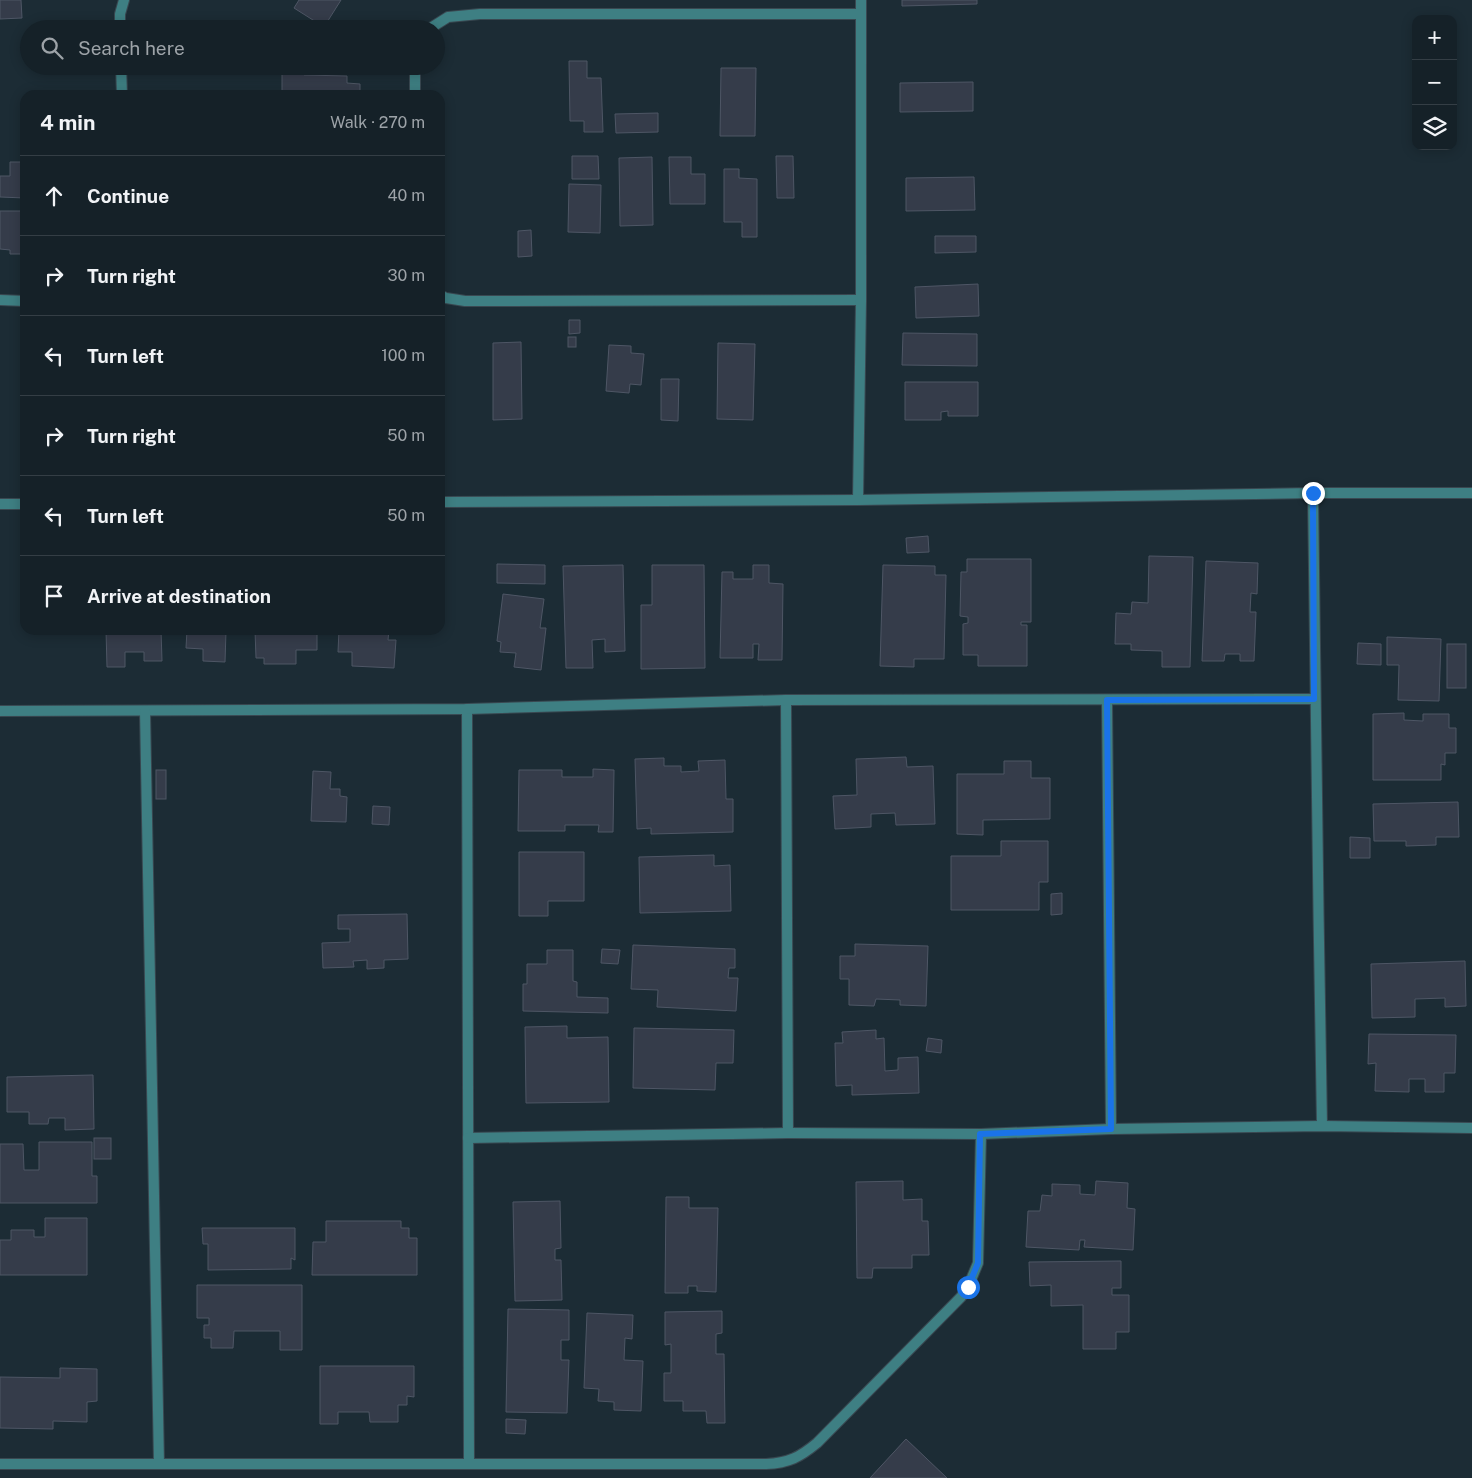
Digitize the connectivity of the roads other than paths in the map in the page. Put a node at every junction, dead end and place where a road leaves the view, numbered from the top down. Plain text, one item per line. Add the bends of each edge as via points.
1 (124, 0) edge
2 (861, 0) edge
3 (861, 14) junction
4 (120, 20) edge
5 (444, 20) edge
6 (121, 75) edge
7 (415, 75) edge
8 (122, 90) edge
9 (415, 90) edge
10 (445, 298) edge
11 (0, 300) edge
12 (861, 300) junction
13 (20, 301) edge
14 (1313, 493) junction
15 (1472, 493) edge
16 (858, 500) junction
17 (445, 502) edge
18 (0, 504) edge
19 (20, 504) edge
20 (1314, 699) junction
21 (786, 700) junction
22 (1107, 700) junction
23 (467, 709) junction
24 (0, 711) edge
25 (145, 711) junction
26 (1322, 1126) junction
27 (1472, 1128) edge
28 (1111, 1129) junction
29 (788, 1133) junction
30 (980, 1134) junction
31 (468, 1138) junction
32 (0, 1464) edge
33 (159, 1464) junction
34 (469, 1464) junction

1 - 4 street
2 - 3 street
3 - 5 street via 480,14
3 - 12 street
6 - 8 street
7 - 9 street
10 - 12 street via 465,301
11 - 13 street
12 - 16 street
14 - 15 street
14 - 16 street
14 - 20 street
16 - 17 street
18 - 19 street
20 - 22 street
20 - 26 street
21 - 22 street
21 - 23 street
21 - 29 street
22 - 28 street
23 - 25 street
23 - 31 street
24 - 25 street
25 - 33 street
26 - 27 street
26 - 28 street
28 - 30 street
29 - 30 street
29 - 31 street
30 - 34 street via 978,1263 968,1287 807,1452 794,1459 766,1464
31 - 34 street
32 - 33 street
33 - 34 street

